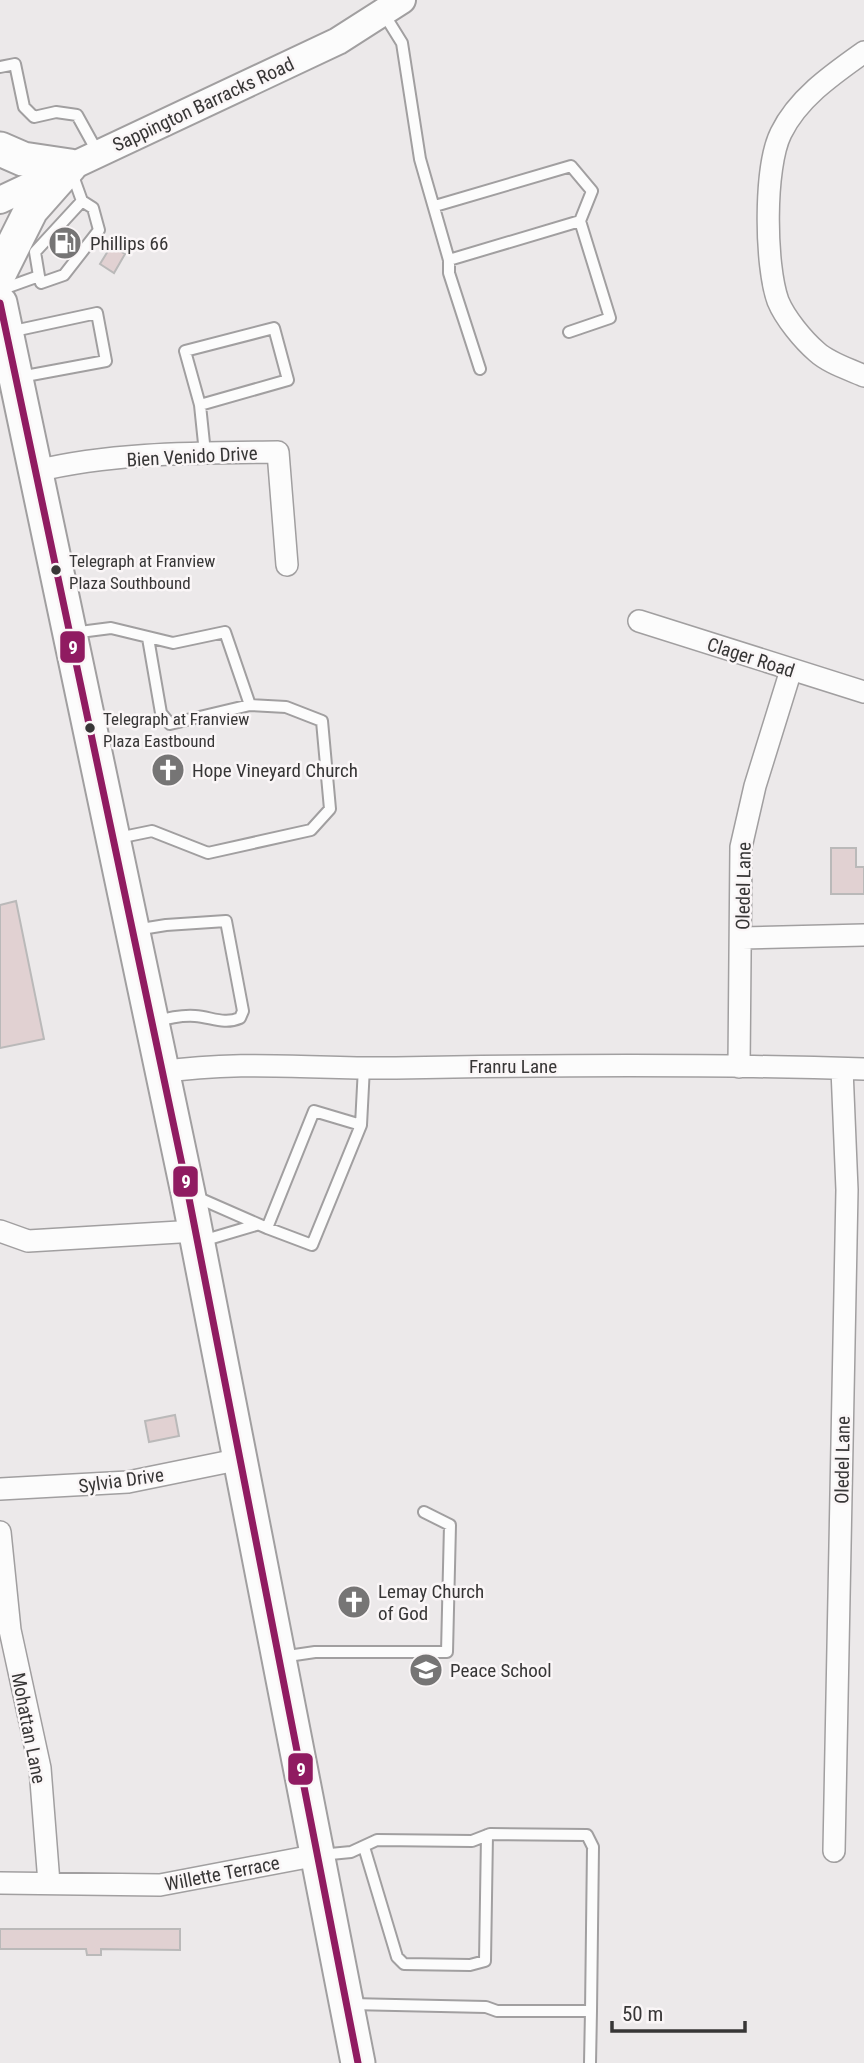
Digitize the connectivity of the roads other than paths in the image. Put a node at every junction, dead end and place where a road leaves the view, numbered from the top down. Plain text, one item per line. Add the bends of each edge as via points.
1 (393, 7) edge
2 (864, 52) edge
3 (0, 67) edge
4 (0, 149) edge
5 (84, 160) junction
6 (0, 200) edge
7 (82, 201) junction
8 (435, 206) junction
9 (580, 221) junction
10 (77, 244) dead end
11 (81, 256) junction
12 (449, 260) junction
13 (60, 262) dead end
14 (0, 272) edge
15 (64, 275) junction
16 (39, 276) junction
17 (0, 290) edge
18 (3, 317) edge
19 (569, 332) dead end
20 (480, 369) dead end
21 (864, 376) edge
22 (16, 378) junction
23 (200, 405) junction
24 (205, 453) junction
25 (36, 471) junction
26 (286, 565) dead end
27 (639, 621) dead end
28 (70, 634) junction
29 (148, 638) junction
30 (791, 670) junction
31 (864, 692) edge
32 (250, 705) junction
33 (113, 839) junction
34 (132, 931) junction
35 (864, 935) edge
36 (742, 938) junction
37 (152, 1023) junction
38 (364, 1067) junction
39 (739, 1068) junction
40 (842, 1069) junction
41 (864, 1069) edge
42 (162, 1072) junction
43 (361, 1125) junction
44 (188, 1193) junction
45 (262, 1227) junction
46 (0, 1231) edge
47 (197, 1237) junction
48 (241, 1459) junction
49 (0, 1489) edge
50 (424, 1512) dead end
51 (0, 1532) edge
52 (280, 1658) junction
53 (487, 1835) junction
54 (364, 1847) junction
55 (834, 1852) dead end
56 (318, 1855) junction
57 (0, 1883) edge
58 (49, 1883) junction
59 (347, 2004) junction
60 (591, 2011) junction
61 (358, 2063) edge
62 (590, 2063) edge

1 - 5 street, Sappington Barracks Road via 338,41
1 - 8 lane via 420,159
2 - 21 street via 814,89 781,133 769,180 768,236 778,301 797,329 818,353
3 - 5 lane via 15,64 24,107 34,117 56,112 77,115
4 - 5 main road via 23,159
5 - 6 street, Sappington Barracks Road
5 - 7 lane
5 - 14 main road via 31,210
7 - 11 lane via 93,208 99,230
7 - 16 lane via 35,252
8 - 9 lane via 571,166 592,191
8 - 12 lane
9 - 12 lane
9 - 19 lane via 610,318
10 - 11 lane
11 - 15 lane
12 - 20 lane via 449,274
13 - 15 lane
15 - 16 lane via 41,283
16 - 17 lane
18 - 22 main road
18 - 22 lane via 97,313 106,361
22 - 25 main road
23 - 23 lane via 185,351 274,328 288,380
23 - 24 lane
24 - 25 street, Bien Venido Drive via 73,462
24 - 26 street, Bien Venido Drive via 278,452
25 - 28 main road
27 - 30 street, Clager Road
28 - 29 lane via 111,628
28 - 33 main road
29 - 32 lane via 173,643 225,632
29 - 32 lane via 161,713 170,724
30 - 31 street, Clager Road
30 - 36 street, Oledel Lane via 741,847
32 - 33 lane via 286,707 322,721 330,809 311,830 208,853 152,831
33 - 34 main road
34 - 37 main road
34 - 37 lane via 226,921 243,1011 240,1018 174,1017
35 - 36 street
36 - 39 street, Oledel Lane
37 - 42 main road
38 - 39 street, Franru Lane
38 - 42 street, Franru Lane via 249,1063
38 - 43 lane
39 - 40 street, Franru Lane
40 - 41 street, Franru Lane
40 - 55 street, Oledel Lane via 847,1190
42 - 44 main road
43 - 45 lane via 314,1111
43 - 45 lane via 312,1245
44 - 45 lane
44 - 47 main road
45 - 47 lane
46 - 47 street via 28,1241
47 - 48 main road
48 - 49 street, Sylvia Drive via 128,1482
48 - 52 main road
50 - 52 lane via 450,1525 447,1652 315,1652
51 - 58 street, Mohattan Lane via 9,1630 40,1768
52 - 56 main road
53 - 54 lane via 472,1841 377,1840
53 - 54 lane via 485,1961 470,1965 404,1964 397,1957
53 - 60 lane via 587,1835 593,1847
54 - 56 lane
56 - 58 street, Willette Terrace via 160,1885
56 - 59 main road
57 - 58 street, Willette Terrace
59 - 60 lane
59 - 61 main road
60 - 62 lane

